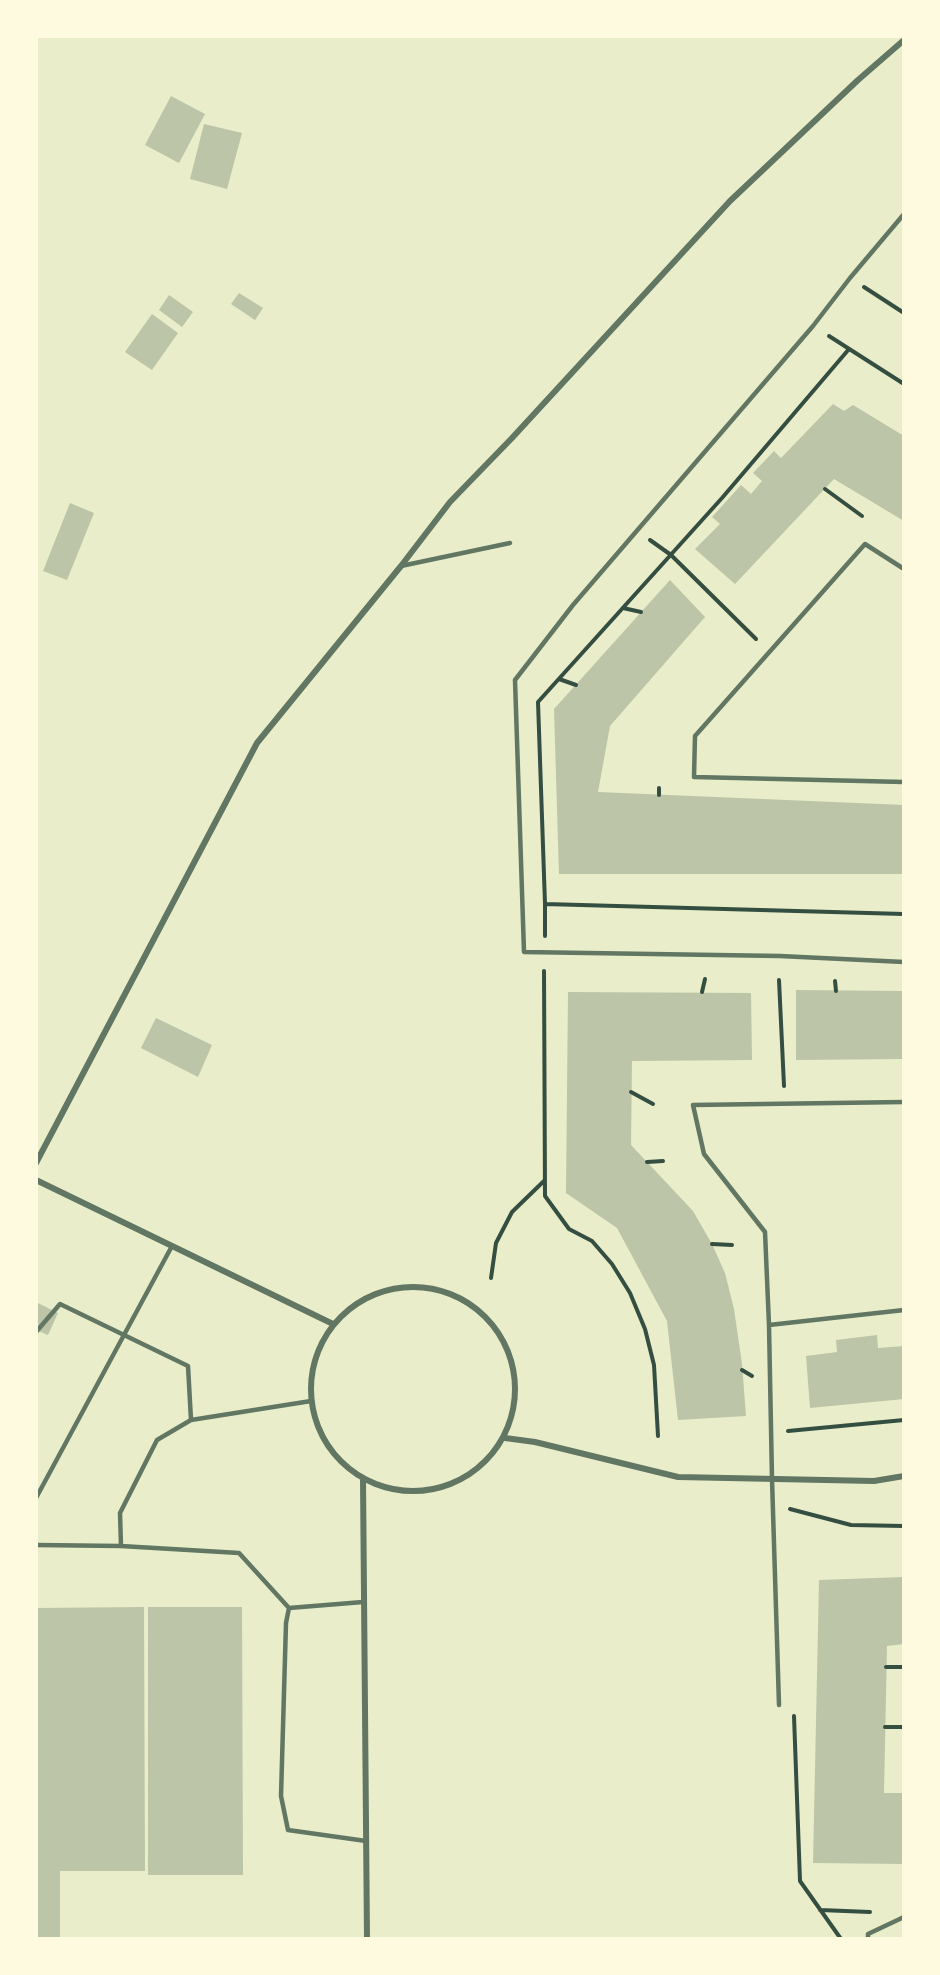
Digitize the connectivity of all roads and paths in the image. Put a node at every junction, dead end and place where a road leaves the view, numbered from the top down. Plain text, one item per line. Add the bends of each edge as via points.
1 (904, 40) edge
2 (904, 214) edge
3 (850, 278) junction
4 (904, 313) edge
5 (813, 326) junction
6 (849, 349) junction
7 (904, 384) edge
8 (825, 489) dead end
9 (722, 498) junction
10 (724, 504) dead end
11 (862, 516) dead end
12 (638, 532) junction
13 (510, 543) dead end
14 (401, 566) junction
15 (904, 569) edge
16 (623, 608) junction
17 (641, 612) dead end
18 (769, 652) junction
19 (559, 679) junction
20 (576, 684) dead end
21 (904, 782) edge
22 (658, 788) dead end
23 (659, 795) dead end
24 (545, 904) junction
25 (904, 914) edge
26 (544, 952) junction
27 (904, 962) edge
28 (705, 979) dead end
29 (779, 980) dead end
30 (835, 981) dead end
31 (836, 991) dead end
32 (702, 992) dead end
33 (784, 1086) dead end
34 (631, 1092) dead end
35 (904, 1102) edge
36 (653, 1104) dead end
37 (663, 1161) dead end
38 (647, 1162) dead end
39 (36, 1163) edge
40 (36, 1180) edge
41 (545, 1180) junction
42 (712, 1244) dead end
43 (732, 1245) dead end
44 (172, 1246) junction
45 (491, 1278) dead end
46 (904, 1310) edge
47 (333, 1324) junction
48 (769, 1324) junction
49 (36, 1332) edge
50 (123, 1335) junction
51 (311, 1401) junction
52 (191, 1420) junction
53 (904, 1420) edge
54 (778, 1432) dead end
55 (658, 1436) dead end
56 (504, 1438) junction
57 (904, 1476) edge
58 (363, 1479) junction
59 (772, 1479) junction
60 (36, 1498) edge
61 (773, 1503) junction
62 (904, 1526) edge
63 (36, 1545) edge
64 (121, 1546) junction
65 (363, 1602) junction
66 (289, 1608) junction
67 (886, 1667) dead end
68 (904, 1667) edge
69 (779, 1705) dead end
70 (885, 1726) dead end
71 (904, 1727) edge
72 (366, 1841) junction
73 (800, 1881) dead end
74 (820, 1910) junction
75 (872, 1912) dead end
76 (904, 1917) edge
77 (367, 1939) edge
78 (841, 1939) edge
79 (868, 1939) edge

1 - 14 street via 729,201 450,502
2 - 3 lane
3 - 4 path
3 - 5 lane
5 - 6 path
5 - 12 lane
6 - 7 path
6 - 9 path
8 - 11 path
9 - 10 path
9 - 16 path
12 - 18 path via 671,555
12 - 26 lane via 573,605 515,680 524,952
13 - 14 lane
14 - 39 street via 257,743
15 - 18 lane via 865,544
16 - 17 path
16 - 19 path
18 - 21 lane via 695,736 694,777
19 - 20 path
19 - 24 path via 538,702
22 - 23 path
24 - 25 path
24 - 26 path
26 - 27 lane
26 - 41 path
28 - 32 path
29 - 33 path
30 - 31 path
34 - 36 path
35 - 48 lane via 693,1105 704,1154 765,1233
37 - 38 path
40 - 44 street
41 - 45 path via 512,1212 496,1243
41 - 55 path via 545,1196 569,1229 592,1241 630,1293 654,1365
42 - 43 path
44 - 47 street
44 - 50 lane
46 - 48 lane
47 - 51 street via 318,1347 311,1374
47 - 56 street via 367,1296 409,1285 452,1292 488,1317 511,1353 517,1396
48 - 59 lane
49 - 50 lane via 60,1304
50 - 52 lane via 188,1366
50 - 60 lane
51 - 52 lane
51 - 58 street via 320,1432 337,1459
52 - 64 lane via 157,1440 120,1513
53 - 54 path
56 - 58 street via 478,1469 442,1488 401,1491
56 - 59 street via 678,1477
57 - 59 street via 874,1481
58 - 65 street
59 - 61 lane
61 - 62 path via 851,1525
61 - 69 lane
63 - 64 lane
64 - 66 lane via 239,1553
65 - 66 lane
65 - 72 street
66 - 72 lane via 280,1796 288,1830
67 - 68 path
70 - 71 path
72 - 77 street
73 - 74 path
74 - 75 path
74 - 78 path
76 - 79 lane via 868,1934

